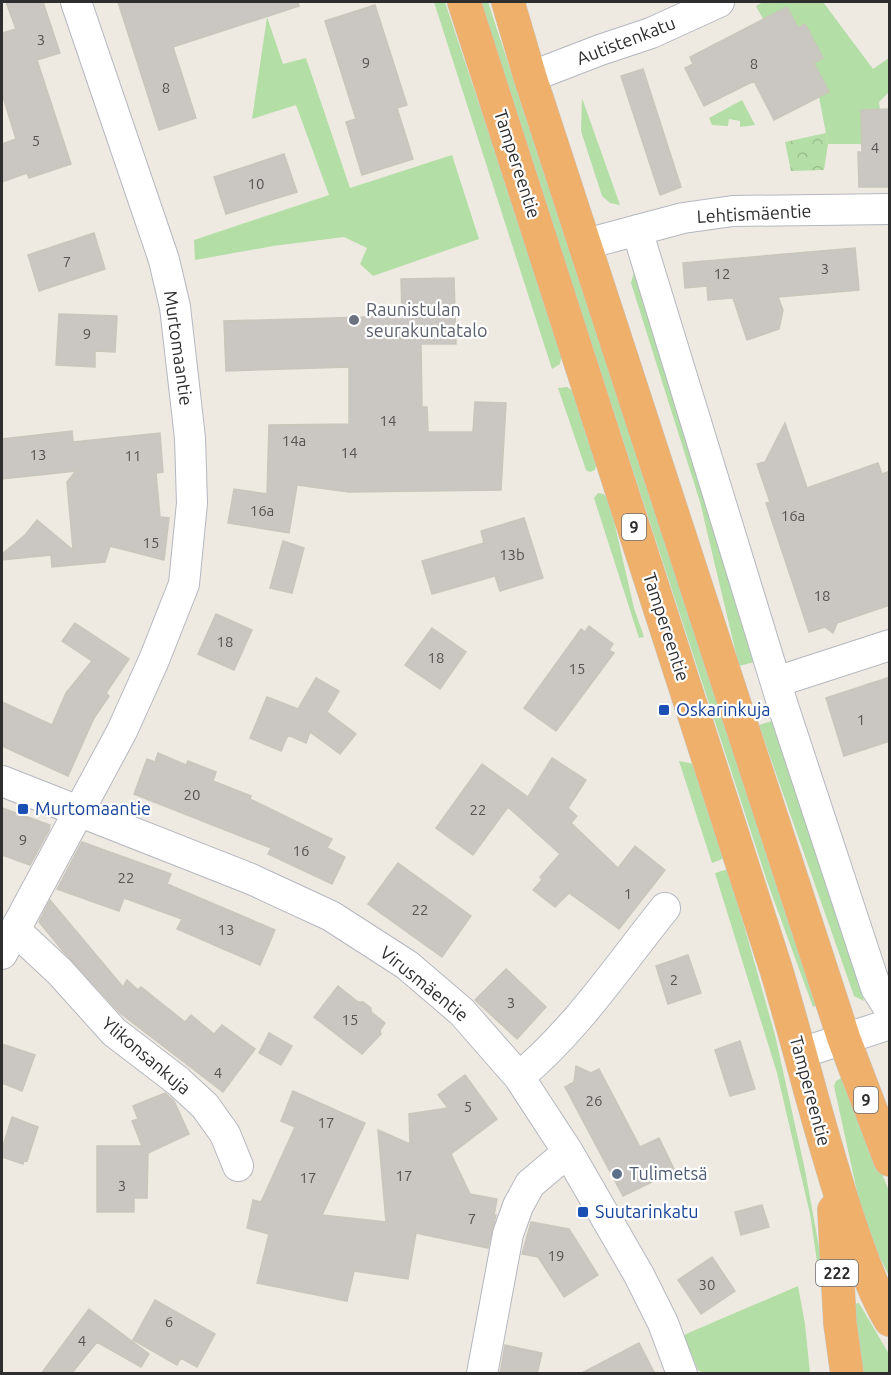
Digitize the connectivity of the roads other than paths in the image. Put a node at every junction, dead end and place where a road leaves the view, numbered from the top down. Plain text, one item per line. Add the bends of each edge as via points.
1 (76, 2) edge
2 (464, 2) edge
3 (508, 2) edge
4 (719, 2) edge
5 (530, 78) junction
6 (890, 209) edge
7 (637, 230) junction
8 (586, 244) junction
9 (890, 645) edge
10 (776, 682) junction
11 (2, 781) edge
12 (79, 810) junction
13 (665, 908) dead end
14 (8, 942) edge
15 (890, 1010) edge
16 (890, 1024) edge
17 (844, 1039) junction
18 (801, 1053) junction
19 (519, 1077) junction
20 (568, 1152) junction
21 (890, 1160) edge
22 (238, 1166) dead end
23 (832, 1172) junction
24 (890, 1320) edge
25 (482, 1374) edge
26 (682, 1374) edge
27 (847, 1374) edge

1 - 12 street, Murtomaantie via 164,260 175,307 190,438 192,503 184,584 122,731
2 - 18 highway, Tampereentie / 9
3 - 5 highway, 9
4 - 5 street, Autistenkatu via 651,33
5 - 8 highway, 9
6 - 7 street, Lehtismäentie via 733,211
7 - 8 street, Lehtismäentie
7 - 10 street
8 - 17 highway, 9
9 - 10 street
10 - 15 street via 876,988
11 - 12 street, Virusmäentie
12 - 14 street, Murtomaantie
12 - 19 street, Virusmäentie via 251,879 331,916 407,965 438,991 471,1021
13 - 19 street via 571,1026
14 - 22 street, Ylikonsankuja via 60,972 114,1032 205,1106 225,1134
16 - 17 street
17 - 18 street
17 - 21 highway, 9
18 - 23 highway, Tampereentie / 9
19 - 20 street, Virusmäentie
20 - 25 street via 530,1184 518,1206 508,1234
20 - 26 street, Virusmäentie via 644,1284
23 - 24 highway, Tampereentie / 9
23 - 27 highway, 222 via 840,1323

